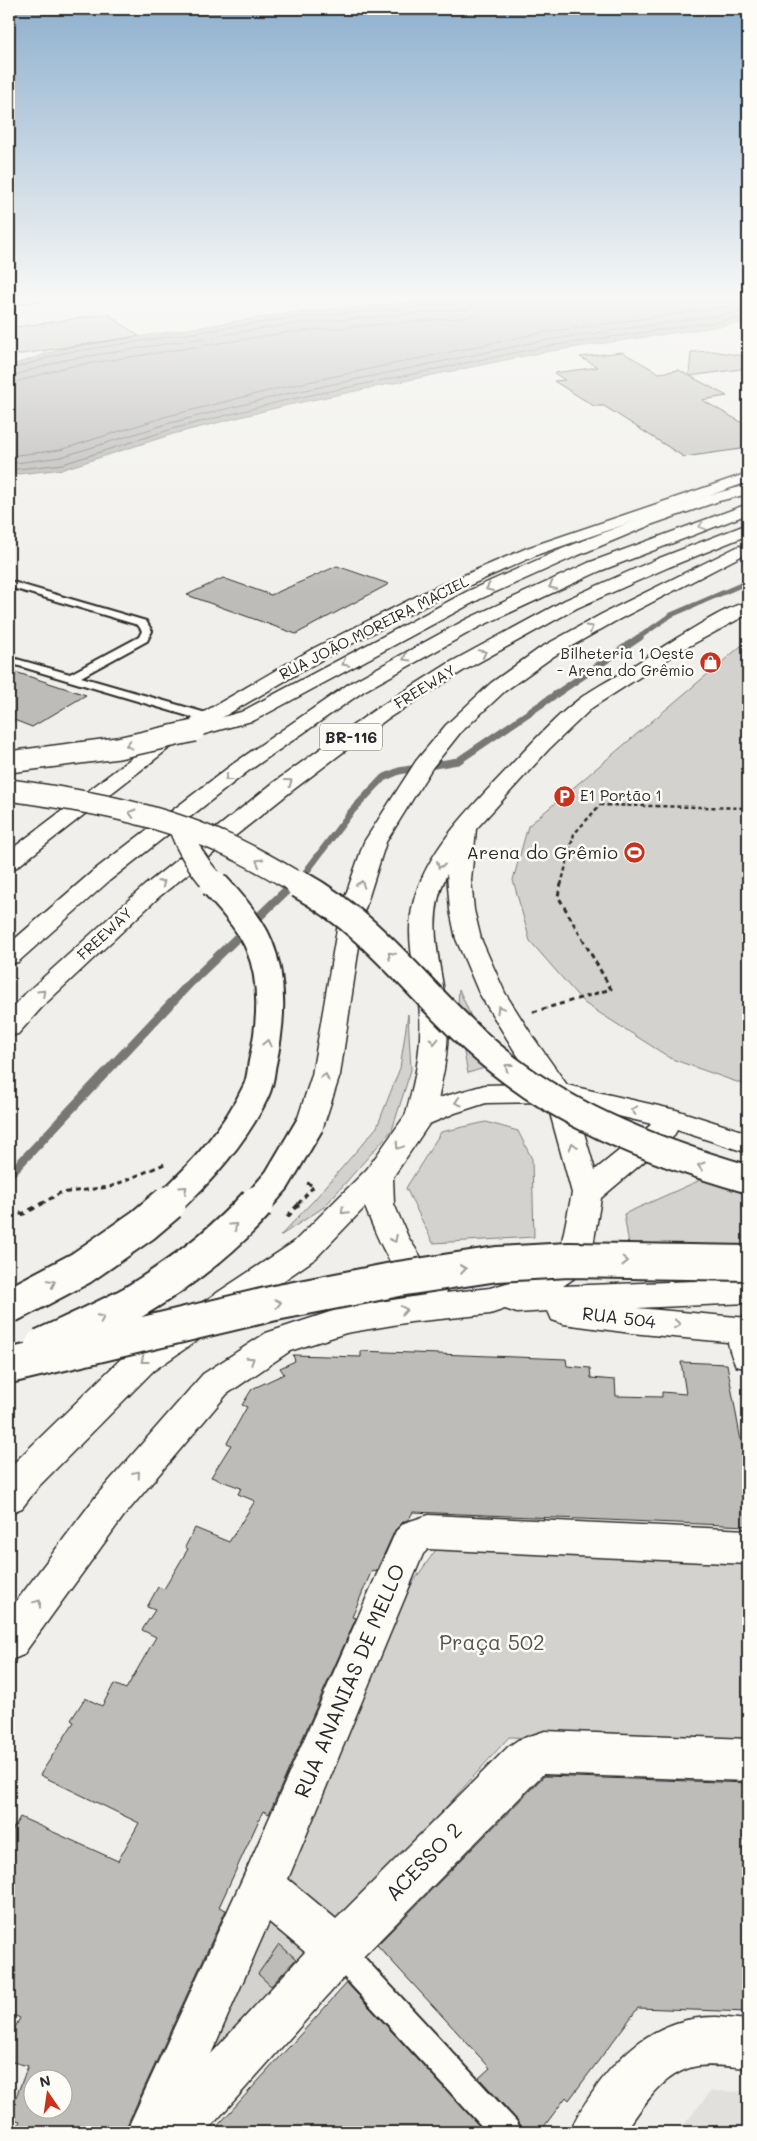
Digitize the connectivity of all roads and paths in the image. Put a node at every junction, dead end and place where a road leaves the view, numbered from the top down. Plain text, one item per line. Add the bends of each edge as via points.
1 (748, 476) edge
2 (748, 489) edge
3 (748, 509) edge
4 (748, 529) edge
5 (748, 546) edge
6 (9, 584) edge
7 (748, 607) edge
8 (9, 660) edge
9 (71, 678) junction
10 (209, 718) junction
11 (9, 762) edge
12 (9, 790) edge
13 (748, 808) edge
14 (467, 824) junction
15 (179, 826) junction
16 (9, 862) edge
17 (9, 957) edge
18 (506, 1019) junction
19 (9, 1028) edge
20 (558, 1092) junction
21 (419, 1117) junction
22 (676, 1120) junction
23 (748, 1143) edge
24 (378, 1176) junction
25 (748, 1179) edge
26 (587, 1193) junction
27 (748, 1263) edge
28 (748, 1291) edge
29 (490, 1302) junction
30 (9, 1306) edge
31 (747, 1339) edge
32 (9, 1360) edge
33 (9, 1366) edge
34 (9, 1497) edge
35 (748, 1547) edge
36 (9, 1642) edge
37 (748, 1760) edge
38 (262, 1887) junction
39 (338, 1950) junction
40 (748, 2044) edge
41 (151, 2132) edge
42 (173, 2132) edge
43 (507, 2132) edge
44 (595, 2132) edge

1 - 10 main road, RUA JOÃO MOREIRA MACIEL via 533,551 431,596 321,652
2 -> 11 main road, bridge via 647,521 474,594 248,716 118,748
3 -> 17 main road, FREEWAY / BR-116 via 594,567 473,623 357,687 240,768 101,876
19 -> 4 main road, FREEWAY / BR-116 via 35,999 152,891 281,788 380,715 456,667 571,604
32 -> 5 main road, bridge via 62,1338 131,1303 184,1268 237,1225 277,1180 310,1124 326,1075 352,912 376,842 423,765 453,729 498,687 548,652
6 - 9 lane via 142,623 146,631 143,639
7 - 14 main road via 704,628 586,703 539,747
8 - 9 lane
9 - 10 lane
10 - 16 main road, RUA JOÃO MOREIRA MACIEL via 161,745
15 -> 12 main road, bridge via 66,797
13 - 18 path via 600,806 574,834 558,896 611,989
18 -> 14 main road via 489,991 471,946 462,906 460,858
14 -> 21 main road via 444,857 427,894 422,924 435,1043
25 -> 15 main road, bridge via 698,1165 593,1122 541,1092 478,1044 374,938 333,904 235,848
30 -> 15 main road, bridge via 81,1268 144,1225 191,1182 231,1133 257,1090 270,1029 269,983 259,945 232,904 201,869
18 - 20 main road
20 -> 21 main road via 485,1094
22 -> 20 main road
26 -> 20 main road
21 -> 24 main road
22 - 23 main road
22 - 26 main road
24 -> 29 main road via 379,1204 394,1240 413,1270 445,1292
24 -> 34 main road via 305,1250 141,1361
26 - 29 main road via 577,1246 565,1269 538,1286
33 -> 27 main road, bridge via 275,1303 398,1279 488,1266 569,1260
28 - 29 main road
29 -> 31 main road, RUA 504
36 -> 29 main road via 110,1506 215,1384 278,1342 345,1320 412,1309
35 - 38 main road, RUA ANANIAS DE MELLO via 429,1532 417,1535 409,1543
37 - 39 main road, ACESSO 2 via 544,1752 533,1755 522,1762
38 - 39 main road
38 - 41 main road, RUA ANANIAS DE MELLO
39 - 42 main road, ACESSO 2
39 - 43 lane
40 - 44 main road via 698,2042 668,2050 642,2068

